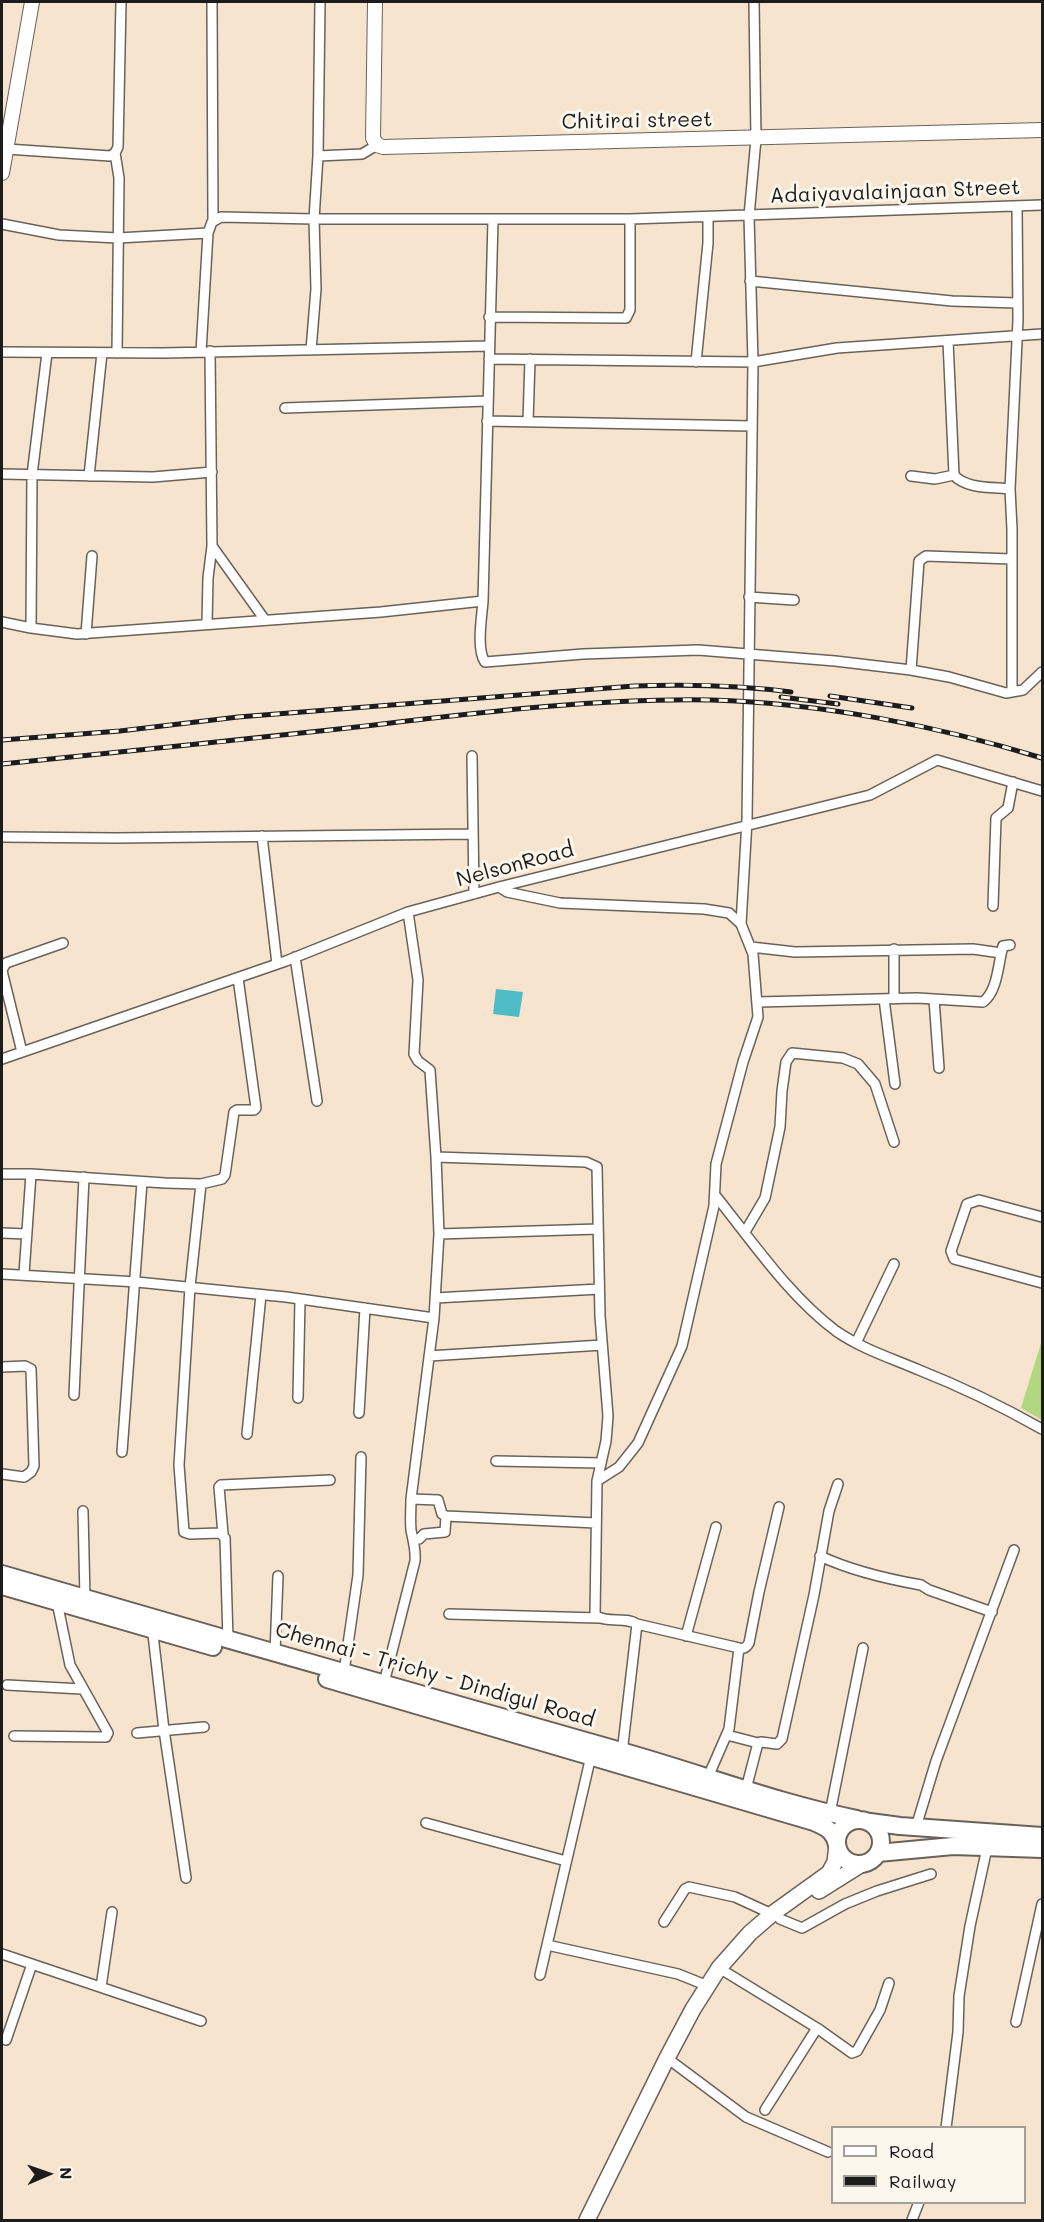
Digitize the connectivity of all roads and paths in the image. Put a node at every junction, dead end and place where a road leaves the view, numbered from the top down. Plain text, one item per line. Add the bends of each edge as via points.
1 (32, 2) edge
2 (121, 2) edge
3 (212, 2) edge
4 (320, 2) edge
5 (375, 2) edge
6 (754, 2) edge
7 (1042, 130) edge
8 (756, 139) junction
9 (377, 145) junction
10 (4, 149) edge
11 (115, 153) junction
12 (318, 156) junction
13 (2, 173) edge
14 (1042, 205) edge
15 (1017, 206) junction
16 (708, 216) junction
17 (749, 216) junction
18 (314, 219) junction
19 (630, 219) junction
20 (493, 220) junction
21 (213, 221) junction
22 (2, 224) edge
23 (208, 233) junction
24 (118, 238) junction
25 (750, 281) junction
26 (1017, 303) junction
27 (489, 317) junction
28 (1042, 334) edge
29 (1017, 336) junction
30 (948, 341) junction
31 (489, 346) junction
32 (311, 350) junction
33 (205, 351) junction
34 (2, 352) edge
35 (47, 353) junction
36 (102, 353) junction
37 (117, 353) junction
38 (489, 359) junction
39 (530, 359) junction
40 (696, 362) junction
41 (753, 362) junction
42 (487, 401) junction
43 (285, 408) dead end
44 (487, 421) junction
45 (528, 422) junction
46 (752, 426) junction
47 (212, 472) junction
48 (2, 474) edge
49 (32, 475) junction
50 (954, 475) junction
51 (89, 476) junction
52 (912, 476) dead end
53 (1010, 489) junction
54 (212, 546) junction
55 (92, 556) dead end
56 (1012, 559) junction
57 (749, 597) junction
58 (794, 600) dead end
59 (483, 601) junction
60 (265, 620) junction
61 (2, 622) edge
62 (207, 624) junction
63 (31, 628) junction
64 (86, 634) junction
65 (748, 654) junction
66 (911, 670) junction
67 (1042, 672) edge
68 (1012, 692) junction
69 (472, 756) dead end
70 (1013, 782) junction
71 (1042, 791) edge
72 (747, 825) junction
73 (473, 834) junction
74 (262, 836) junction
75 (2, 837) edge
76 (499, 887) junction
77 (474, 894) junction
78 (993, 906) dead end
79 (408, 912) junction
80 (741, 924) junction
81 (63, 943) dead end
82 (1010, 945) dead end
83 (751, 947) junction
84 (894, 949) junction
85 (1000, 954) junction
86 (295, 957) junction
87 (277, 964) junction
88 (238, 978) junction
89 (884, 999) junction
90 (894, 999) junction
91 (934, 999) junction
92 (758, 1002) junction
93 (22, 1052) junction
94 (2, 1059) edge
95 (939, 1068) dead end
96 (895, 1083) dead end
97 (317, 1101) dead end
98 (894, 1142) dead end
99 (436, 1156) junction
100 (2, 1174) edge
101 (32, 1174) junction
102 (84, 1177) junction
103 (142, 1182) junction
104 (201, 1184) junction
105 (715, 1195) junction
106 (1042, 1217) edge
107 (598, 1229) junction
108 (745, 1232) junction
109 (2, 1233) edge
110 (27, 1234) junction
111 (439, 1234) junction
112 (894, 1264) dead end
113 (2, 1274) edge
114 (24, 1274) junction
115 (81, 1278) junction
116 (135, 1282) junction
117 (1042, 1283) edge
118 (190, 1287) junction
119 (599, 1289) junction
120 (261, 1295) junction
121 (435, 1298) junction
122 (300, 1299) junction
123 (365, 1308) junction
124 (434, 1318) junction
125 (856, 1343) junction
126 (602, 1345) junction
127 (429, 1356) junction
128 (2, 1367) edge
129 (74, 1395) dead end
130 (298, 1398) dead end
131 (359, 1413) dead end
132 (1042, 1429) edge
133 (247, 1434) dead end
134 (122, 1452) dead end
135 (361, 1457) dead end
136 (496, 1461) dead end
137 (601, 1463) junction
138 (2, 1474) edge
139 (330, 1480) dead end
140 (597, 1482) junction
141 (838, 1484) dead end
142 (411, 1499) junction
143 (779, 1507) dead end
144 (83, 1511) dead end
145 (446, 1516) junction
146 (596, 1522) junction
147 (716, 1527) dead end
148 (223, 1534) junction
149 (414, 1539) junction
150 (1014, 1550) dead end
151 (820, 1556) junction
152 (2, 1574) edge
153 (278, 1576) dead end
154 (2, 1586) edge
155 (71, 1601) junction
156 (992, 1612) junction
157 (449, 1614) dead end
158 (599, 1618) junction
159 (151, 1624) junction
160 (637, 1624) junction
161 (686, 1636) junction
162 (228, 1640) junction
163 (739, 1648) junction
164 (863, 1648) dead end
165 (275, 1653) junction
166 (344, 1672) junction
167 (384, 1683) junction
168 (7, 1685) dead end
169 (82, 1689) junction
170 (204, 1727) dead end
171 (164, 1730) junction
172 (137, 1733) dead end
173 (727, 1735) junction
174 (14, 1736) dead end
175 (758, 1743) junction
176 (591, 1756) junction
177 (621, 1758) junction
178 (708, 1777) junction
179 (746, 1789) junction
180 (830, 1813) junction
181 (864, 1821) junction
182 (426, 1823) dead end
183 (916, 1827) junction
184 (1042, 1836) edge
185 (837, 1845) junction
186 (987, 1848) junction
187 (1042, 1849) edge
188 (878, 1853) junction
189 (566, 1861) junction
190 (862, 1864) junction
191 (931, 1874) dead end
192 (186, 1878) dead end
193 (1042, 1904) edge
194 (112, 1912) dead end
195 (776, 1917) junction
196 (664, 1923) dead end
197 (547, 1945) junction
198 (2, 1954) edge
199 (32, 1964) junction
200 (722, 1969) junction
201 (540, 1975) dead end
202 (889, 1983) dead end
203 (708, 1986) junction
204 (101, 1987) junction
205 (201, 2021) dead end
206 (1016, 2022) dead end
207 (817, 2028) junction
208 (6, 2040) dead end
209 (669, 2060) junction
210 (765, 2110) dead end
211 (946, 2126) edge
212 (828, 2152) dead end
213 (918, 2204) edge
214 (587, 2220) edge
215 (594, 2220) edge
216 (912, 2220) edge

1 - 10 street
2 - 11 street
3 - 21 street
4 - 12 street
5 - 9 street via 373,138
6 - 8 street
7 - 8 street, Chitirai street
8 - 9 street, Chitirai street
8 - 17 street
9 - 12 street via 362,154
10 - 11 street via 110,156
10 - 13 street
11 - 24 street via 119,178
12 - 18 street
14 - 15 street, Adaiyavalainjaan Street
15 - 17 street, Adaiyavalainjaan Street
15 - 26 street
16 - 17 street, Adaiyavalainjaan Street
16 - 19 street, Adaiyavalainjaan Street
16 - 40 street
17 - 25 street
18 - 20 street, Adaiyavalainjaan Street
18 - 21 street, Adaiyavalainjaan Street via 221,217
18 - 32 street via 316,289
19 - 20 street, Adaiyavalainjaan Street
19 - 27 street via 630,310 626,318
20 - 27 street
21 - 23 street
22 - 24 street via 59,235
23 - 24 street
23 - 33 street
24 - 37 street
25 - 26 street via 952,301
25 - 41 street
26 - 29 street
27 - 31 street
28 - 29 street
29 - 30 street
29 - 53 street
30 - 41 street via 837,348
30 - 50 street
31 - 32 street
31 - 38 street
32 - 33 street
33 - 37 street
33 - 47 street
34 - 35 street
35 - 36 street
35 - 49 street
36 - 37 street
36 - 51 street
38 - 39 street
38 - 42 street
39 - 40 street
39 - 45 street
40 - 41 street
41 - 46 street
42 - 43 street
42 - 44 street
44 - 45 street
44 - 59 street
45 - 46 street
46 - 57 street
47 - 51 street via 153,477
47 - 54 street
48 - 49 street
49 - 51 street
49 - 63 street
50 - 52 street
50 - 53 street via 965,483
53 - 56 street
54 - 60 street
54 - 62 street
55 - 64 street
56 - 66 street via 926,556 920,560
56 - 68 street
57 - 58 street
57 - 65 street
59 - 60 street
59 - 65 street via 481,647 485,662 698,650
60 - 62 street
61 - 63 street
62 - 64 street
63 - 64 street
65 - 66 street
65 - 72 street
66 - 68 street
67 - 68 street via 1023,690
69 - 73 street
70 - 71 street, NelsonRoad
70 - 72 street, NelsonRoad via 938,759 870,795
70 - 78 street via 1008,810 996,818
72 - 76 street, NelsonRoad
72 - 80 street
73 - 74 street
73 - 77 street
74 - 75 street
74 - 87 street
76 - 77 street, NelsonRoad
76 - 80 street via 560,903 704,909 729,913
77 - 79 street, NelsonRoad
79 - 86 street, NelsonRoad
79 - 99 street via 418,980 414,1054 430,1070
80 - 83 street
81 - 93 street via 3,967
82 - 85 street via 1002,946
83 - 84 street via 795,952
83 - 92 street
84 - 85 street via 973,949
84 - 90 street
85 - 91 street via 994,987 983,1002
86 - 87 street, NelsonRoad
86 - 97 street
87 - 88 street, NelsonRoad
88 - 93 street, NelsonRoad
88 - 104 street via 256,1108 234,1112 225,1175
89 - 90 street
89 - 92 street
89 - 96 street
90 - 91 street
91 - 95 street
92 - 105 street via 756,1025 716,1164
93 - 94 street, NelsonRoad
98 - 108 street via 875,1084 858,1064 843,1058 792,1053 786,1062 780,1126 765,1198
99 - 107 street via 593,1164 598,1169
99 - 111 street
100 - 101 street
101 - 102 street
101 - 110 street
102 - 103 street
102 - 115 street
103 - 104 street
103 - 116 street
104 - 118 street
105 - 108 street
105 - 140 street via 680,1353 638,1443 619,1467
106 - 117 street via 980,1200 970,1201 951,1251 954,1259
107 - 111 street
107 - 119 street
108 - 125 street via 810,1308
109 - 110 street
110 - 114 street
111 - 121 street
112 - 125 street
113 - 114 street
114 - 115 street
115 - 116 street
115 - 129 street
116 - 118 street
116 - 134 street
118 - 120 street
118 - 148 street via 179,1465 184,1531
119 - 121 street
119 - 126 street
120 - 122 street
120 - 133 street
121 - 124 street
122 - 123 street
122 - 130 street
123 - 124 street
123 - 131 street
124 - 127 street
125 - 132 street via 1000,1406
126 - 127 street
126 - 137 street via 608,1416
127 - 142 street
128 - 138 street via 31,1369 34,1466 24,1476
135 - 166 street via 358,1575
136 - 137 street
137 - 140 street
139 - 148 street via 220,1486
140 - 146 street
141 - 151 street
142 - 145 street via 438,1500
142 - 149 street
143 - 163 street via 749,1643
144 - 155 street
145 - 146 street
145 - 149 street via 446,1532
146 - 158 street via 595,1612
147 - 161 street
148 - 162 street
149 - 167 street via 415,1561
150 - 156 street
151 - 156 street via 868,1573 921,1585
151 - 175 street via 782,1739 776,1744
152 - 155 highway, Chennai - Trichy - Dindigul Road
153 - 165 street
154 - 155 highway, Chennai - Trichy - Dindigul Road
155 - 159 highway, Chennai - Trichy - Dindigul Road
155 - 169 street via 67,1658
156 - 183 street via 936,1761
157 - 158 street
158 - 160 street
159 - 162 highway, Chennai - Trichy - Dindigul Road
159 - 171 street
159 - 176 highway, Chennai - Trichy - Dindigul Road
160 - 161 street
160 - 177 street
161 - 163 street
162 - 165 highway, Chennai - Trichy - Dindigul Road
163 - 173 street
164 - 180 street
165 - 166 highway, Chennai - Trichy - Dindigul Road
166 - 167 highway, Chennai - Trichy - Dindigul Road
167 - 177 highway, Chennai - Trichy - Dindigul Road
168 - 169 street
169 - 174 street via 108,1732 106,1736
170 - 171 street
171 - 172 street
171 - 192 street
173 - 175 street
173 - 178 street
175 - 179 street
176 - 177 highway, Chennai - Trichy - Dindigul Road
176 - 189 street
177 - 178 highway, Chennai - Trichy - Dindigul Road
177 - 185 highway, Chennai - Trichy - Dindigul Road via 827,1827
178 - 179 highway, Chennai - Trichy - Dindigul Road
179 - 180 highway, Chennai - Trichy - Dindigul Road
180 - 181 highway, Chennai - Trichy - Dindigul Road
181 - 183 highway, Chennai - Trichy - Dindigul Road
181 - 185 highway via 844,1825
181 - 188 highway via 879,1833
182 - 189 street
183 - 184 highway, Chennai - Trichy - Dindigul Road
185 - 190 highway, Chennai - Trichy - Dindigul Road via 848,1861
185 - 195 main road via 829,1873
186 - 187 highway
186 - 188 highway via 953,1846
186 - 211 street via 959,1996
188 - 190 highway
189 - 197 street
190 - 195 main road
191 - 195 street via 856,1899 802,1928
193 - 206 street
194 - 204 street
195 - 196 street via 735,1897 689,1887
195 - 200 main road
197 - 201 street
197 - 203 street via 678,1974
198 - 199 street
199 - 204 street
199 - 208 street
200 - 203 main road
200 - 207 street
200 - 209 main road
202 - 207 street via 880,2010 856,2052 851,2053
203 - 209 main road
204 - 205 street
207 - 210 street
209 - 212 street via 746,2117
209 - 214 main road
209 - 215 main road
213 - 216 street

